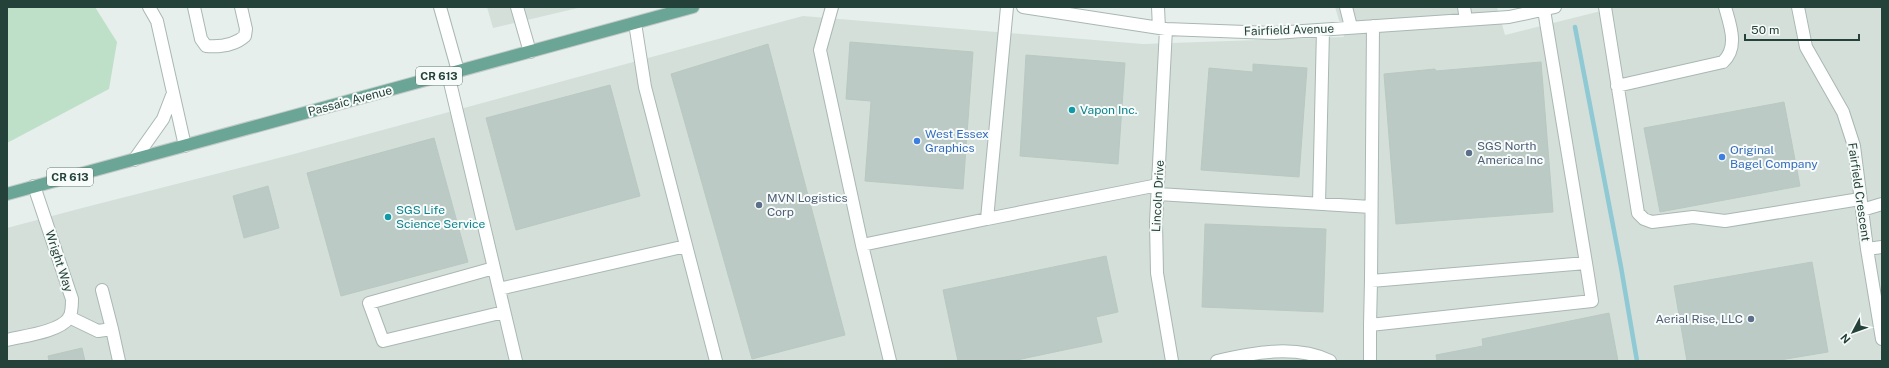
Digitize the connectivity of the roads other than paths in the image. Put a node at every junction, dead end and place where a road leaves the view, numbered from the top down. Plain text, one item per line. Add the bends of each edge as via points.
1 (149, 7) edge
2 (194, 7) edge
3 (241, 7) edge
4 (440, 7) edge
5 (517, 7) edge
6 (693, 7) edge
7 (832, 7) edge
8 (1007, 7) edge
9 (1023, 7) edge
10 (1158, 7) edge
11 (1346, 7) edge
12 (1464, 7) edge
13 (1605, 7) edge
14 (1725, 7) edge
15 (1798, 7) edge
16 (1541, 9) edge
17 (1466, 20) junction
18 (635, 23) junction
19 (1373, 26) junction
20 (1162, 28) junction
21 (1351, 28) junction
22 (1323, 30) junction
23 (530, 52) junction
24 (453, 73) junction
25 (1617, 86) junction
26 (173, 93) junction
27 (185, 146) junction
28 (134, 160) junction
29 (34, 186) junction
30 (1158, 190) junction
31 (7, 194) edge
32 (1319, 204) junction
33 (1861, 204) junction
34 (1882, 204) edge
35 (1371, 207) junction
36 (987, 220) junction
37 (862, 244) junction
38 (686, 246) junction
39 (1882, 247) edge
40 (1867, 249) junction
41 (1586, 263) junction
42 (494, 268) junction
43 (1371, 281) junction
44 (499, 289) junction
45 (102, 290) dead end
46 (504, 312) junction
47 (69, 317) junction
48 (1370, 325) junction
49 (112, 329) junction
50 (1882, 339) edge
51 (7, 340) edge
52 (119, 361) edge
53 (516, 361) edge
54 (716, 361) edge
55 (890, 361) edge
56 (1172, 361) edge
57 (1216, 361) edge
58 (1330, 361) edge
59 (1370, 361) edge

1 - 26 street via 157,21
2 - 3 street via 201,39 206,46 215,47 240,41 245,36
4 - 24 street
5 - 23 street
6 - 18 main road, Passaic Avenue / CR 613
7 - 37 street via 820,50
8 - 36 street
9 - 20 street, Fairfield Avenue
10 - 20 street, Lincoln Drive
11 - 21 street
12 - 17 street
13 - 25 street
14 - 25 street via 1732,43 1730,56 1723,62
15 - 33 street, Fairfield Crescent via 1806,47 1843,112 1854,146
16 - 17 street, Fairfield Avenue via 1509,17
16 - 41 street
17 - 19 street, Fairfield Avenue
18 - 23 main road, Passaic Avenue / CR 613
18 - 38 street via 645,87
19 - 21 street, Fairfield Avenue
19 - 35 street
20 - 22 street, Fairfield Avenue via 1274,33
20 - 30 street, Lincoln Drive
21 - 22 street, Fairfield Avenue
22 - 32 street
23 - 24 main road, Passaic Avenue / CR 613
24 - 27 main road, Passaic Avenue / CR 613
24 - 42 street
25 - 33 street via 1638,213 1644,219 1652,222 1693,217 1725,221
26 - 27 street
26 - 28 street via 163,119
27 - 28 main road, Passaic Avenue / CR 613
28 - 29 main road, Passaic Avenue / CR 613
29 - 31 main road, Passaic Avenue / CR 613
29 - 47 street, Wright Way via 72,299
30 - 32 street
30 - 36 street
30 - 56 street, Lincoln Drive via 1157,273
32 - 35 street
33 - 34 street
33 - 40 street, Fairfield Crescent
35 - 43 street
36 - 37 street
37 - 55 street
38 - 44 street
38 - 54 street
39 - 40 street
40 - 50 street, Fairfield Crescent
41 - 43 street
41 - 48 street via 1592,301
42 - 44 street
42 - 46 street via 369,303 383,341
43 - 48 street
44 - 46 street
45 - 49 street
46 - 53 street
47 - 49 street via 98,331
47 - 51 street via 53,329
48 - 59 street
49 - 52 street
57 - 58 street via 1249,354 1292,351

